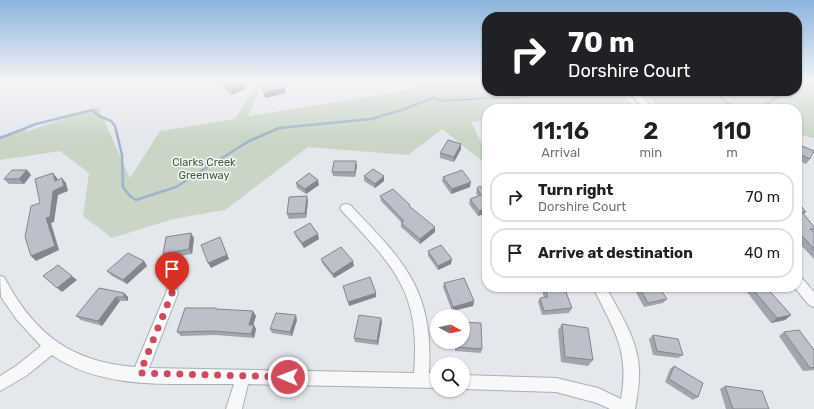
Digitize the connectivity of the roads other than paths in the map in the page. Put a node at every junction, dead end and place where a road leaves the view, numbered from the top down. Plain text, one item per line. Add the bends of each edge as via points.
1 (346, 208) dead end
2 (0, 281) edge
3 (802, 287) edge
4 (601, 292) edge
5 (172, 293) dead end
6 (814, 301) edge
7 (52, 346) junction
8 (140, 373) junction
9 (243, 376) junction
10 (421, 380) junction
11 (430, 381) edge
12 (470, 382) edge
13 (0, 384) edge
14 (234, 409) edge
15 (627, 409) edge

1 - 10 street via 390,255 412,290 419,310 422,332
2 - 7 street via 17,309
3 - 6 street
4 - 15 street via 623,334 629,352 632,372
5 - 8 street
7 - 8 street via 76,361 99,368
7 - 13 street
8 - 9 street
9 - 10 street
9 - 14 street
10 - 11 street
12 - 15 street via 556,385 598,396

